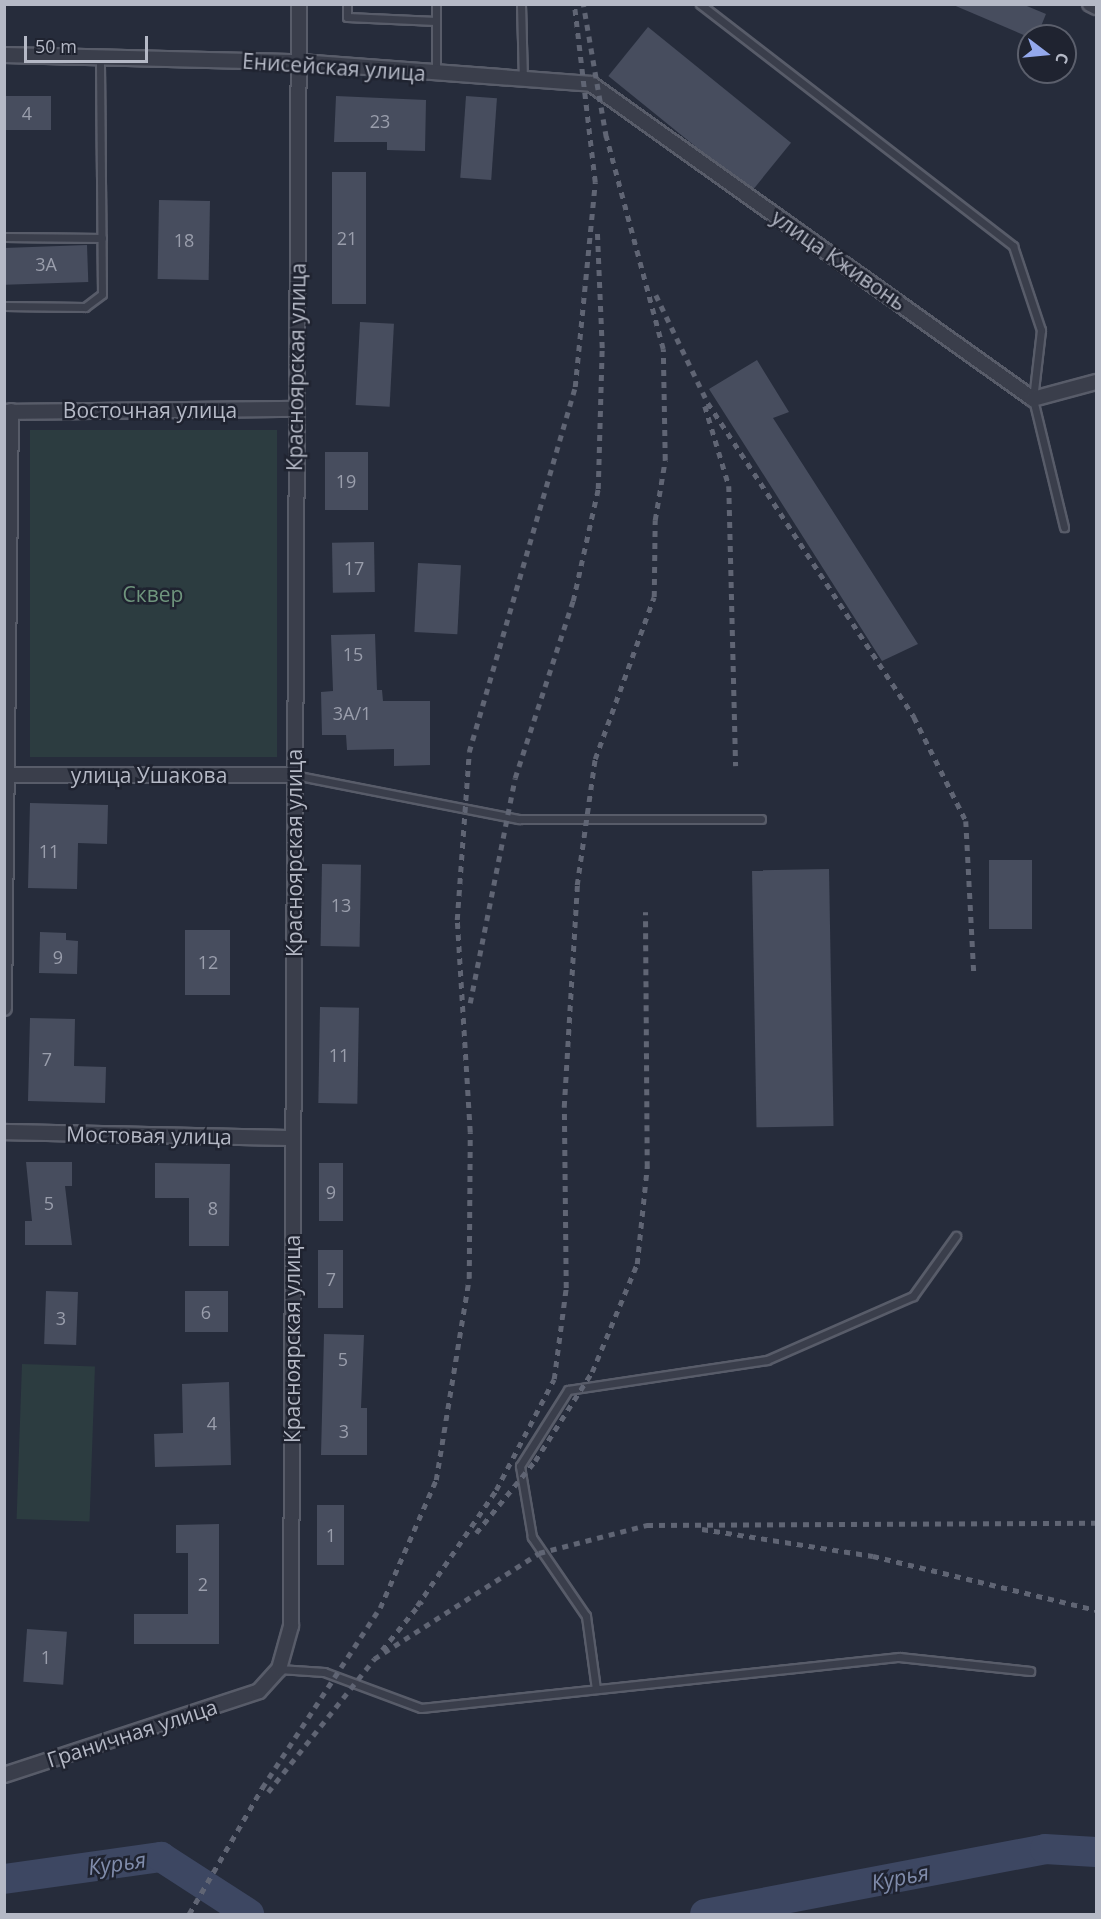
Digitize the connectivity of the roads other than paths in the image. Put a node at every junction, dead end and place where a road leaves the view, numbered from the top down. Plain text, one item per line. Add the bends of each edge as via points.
1 (299, 4) edge
2 (347, 4) edge
3 (436, 4) edge
4 (521, 4) edge
5 (700, 4) edge
6 (1090, 4) edge
7 (1096, 7) edge
8 (436, 21) junction
9 (4, 55) edge
10 (100, 55) junction
11 (300, 62) junction
12 (436, 75) junction
13 (523, 79) junction
14 (591, 84) joint
15 (4, 237) edge
16 (102, 238) junction
17 (4, 306) edge
18 (1096, 382) edge
19 (1032, 399) junction
20 (296, 409) junction
21 (8, 411) edge
22 (1064, 526) dead end
23 (6, 775) edge
24 (294, 775) junction
25 (760, 819) dead end
26 (4, 1008) edge
27 (4, 1132) edge
28 (293, 1138) junction
29 (956, 1236) dead end
30 (279, 1669) junction
31 (1030, 1671) dead end
32 (596, 1689) junction
33 (259, 1691) joint
34 (4, 1775) edge

1 - 11 street, Красноярская улица
2 - 8 lane via 347,17
3 - 8 lane
4 - 13 lane
5 - 19 lane via 1013,246 1041,330
6 - 7 street
8 - 12 lane
9 - 10 street, Енисейская улица
10 - 11 street, Енисейская улица
10 - 16 lane
11 - 12 street, Енисейская улица
11 - 20 street, Красноярская улица
12 - 13 street, Енисейская улица
13 - 14 street, Енисейская улица
14 - 19 street, улица Кживонь
15 - 16 lane
16 - 17 lane via 102,294 85,307
18 - 19 street
19 - 22 lane
20 - 21 street, Восточная улица
20 - 24 street, Красноярская улица
21 - 23 street
23 - 24 street, улица Ушакова
23 - 26 street
24 - 25 lane via 519,819
24 - 28 street, Красноярская улица
27 - 28 street, Мостовая улица
28 - 30 street, Красноярская улица via 291,1626
29 - 32 lane via 913,1296 767,1360 568,1390 520,1466 532,1536 586,1616
30 - 32 lane via 324,1672 421,1708
30 - 33 street, Красноярская улица
31 - 32 lane via 899,1657
33 - 34 street, Граничная улица

